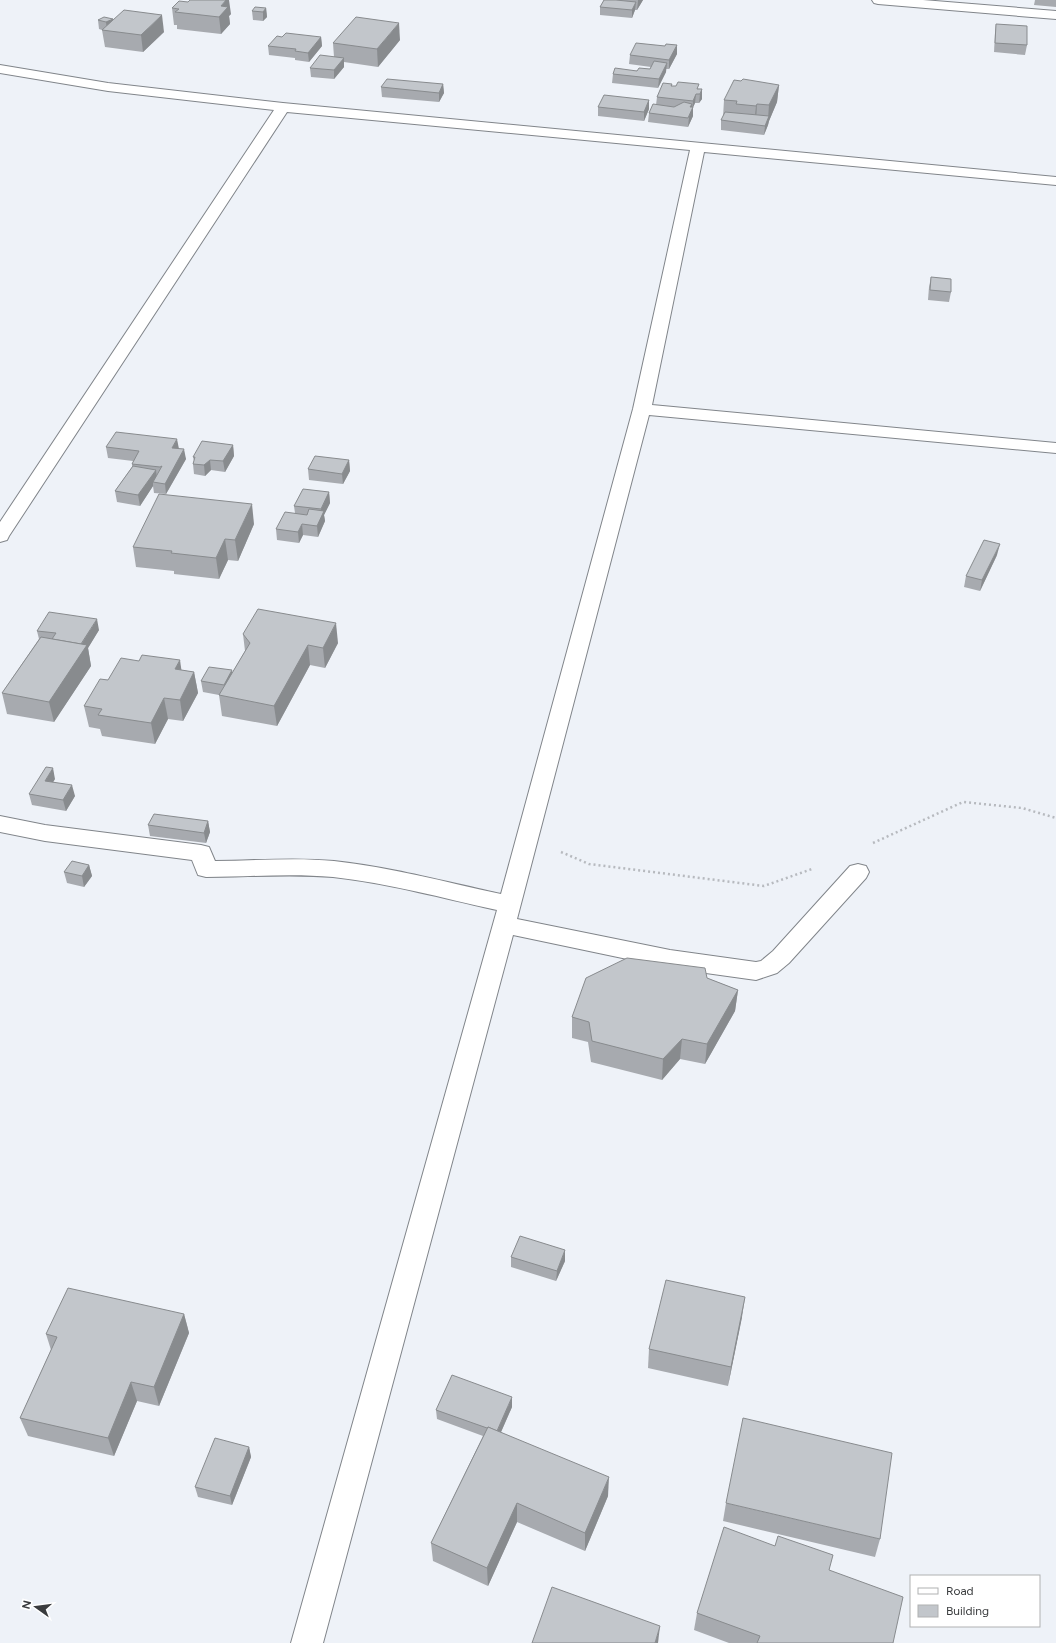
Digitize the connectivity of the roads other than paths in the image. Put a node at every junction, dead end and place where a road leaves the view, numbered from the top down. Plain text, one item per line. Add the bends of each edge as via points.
1 (878, 0) edge
2 (1056, 14) edge
3 (0, 70) edge
4 (283, 107) junction
5 (698, 146) junction
6 (1056, 180) edge
7 (642, 409) junction
8 (1056, 448) edge
9 (0, 536) edge
10 (0, 824) edge
11 (858, 872) dead end
12 (507, 914) junction
13 (308, 1643) edge

1 - 2 street
3 - 4 street via 108,88
4 - 5 street
4 - 9 street
5 - 6 street
5 - 7 street
7 - 8 street
7 - 12 street
10 - 12 street via 45,833 201,853 206,869 332,869 370,875
11 - 12 street via 781,957 769,967 756,971 670,959
12 - 13 street

